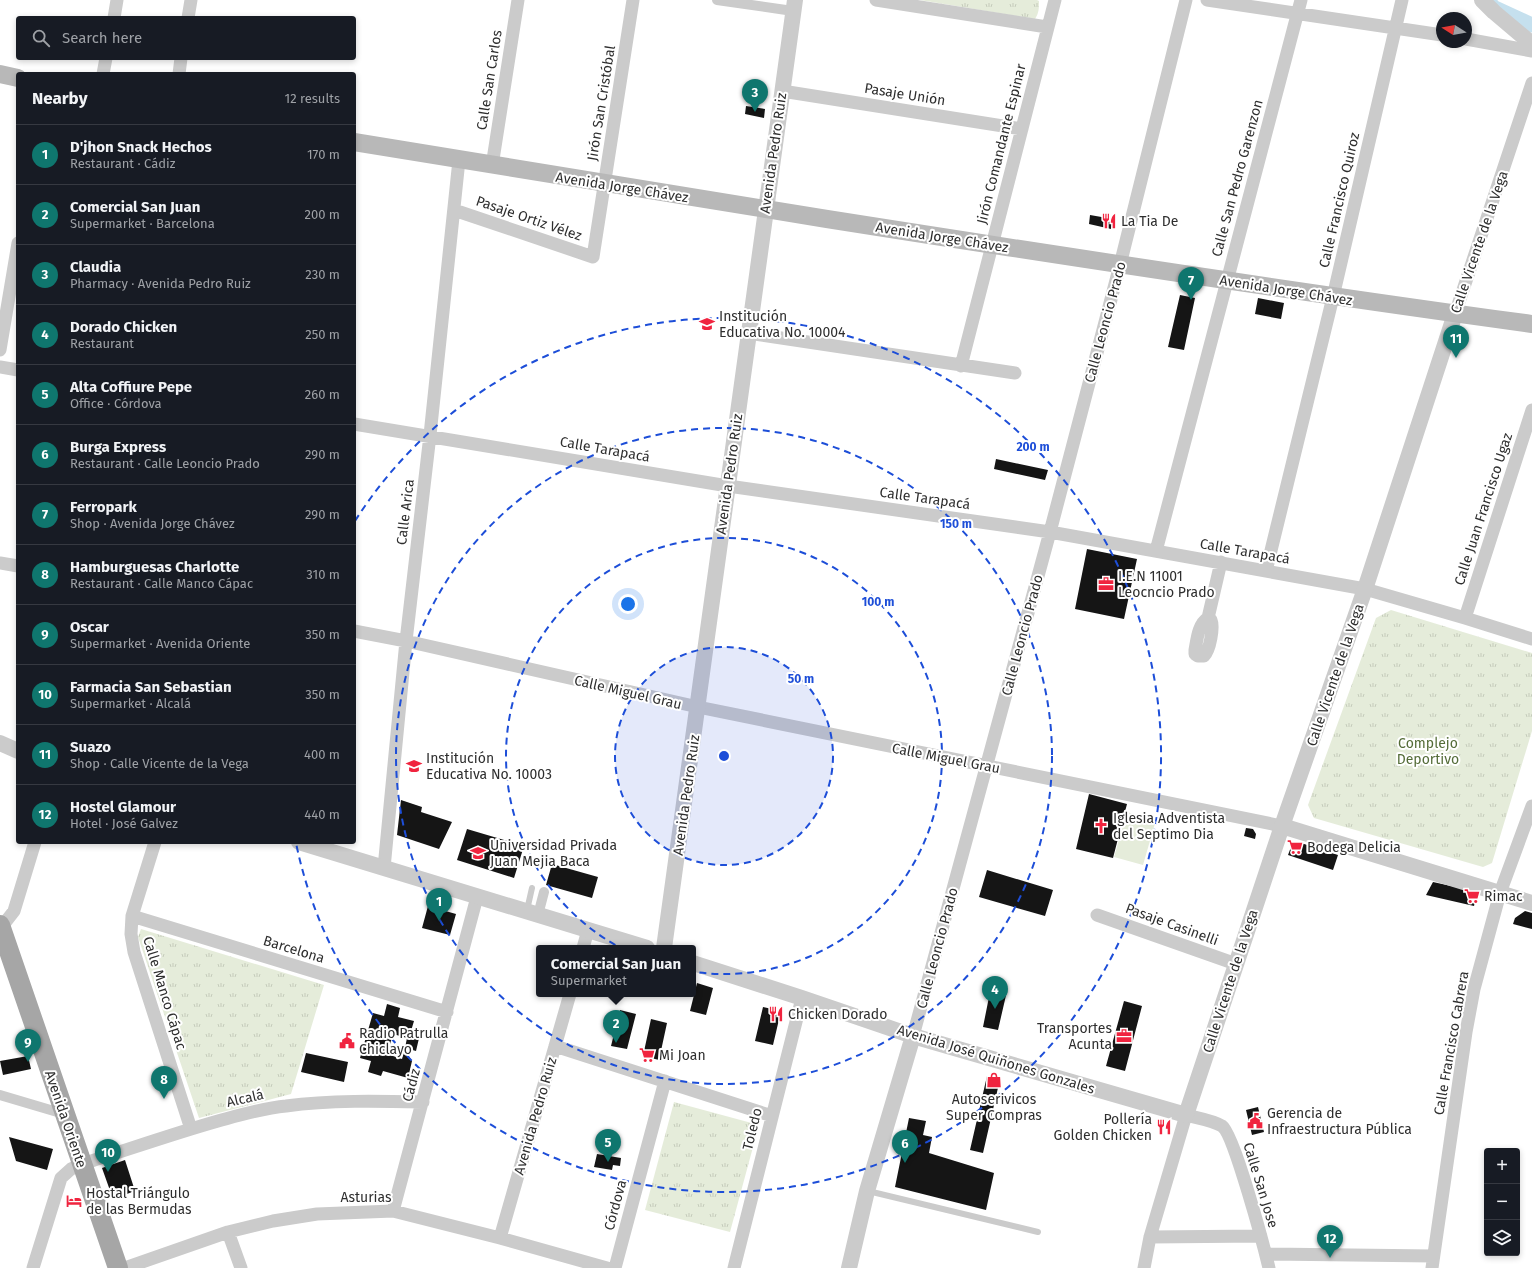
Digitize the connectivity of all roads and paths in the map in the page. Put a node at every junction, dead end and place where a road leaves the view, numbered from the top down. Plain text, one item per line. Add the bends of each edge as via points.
1 (117, 0) edge
2 (192, 0) edge
3 (518, 0) edge
4 (633, 0) edge
5 (717, 0) edge
6 (876, 0) edge
7 (1055, 0) edge
8 (1186, 0) edge
9 (1207, 0) edge
10 (1301, 0) edge
11 (1402, 0) edge
12 (1482, 0) edge
13 (794, 5) edge
14 (1297, 14) junction
15 (114, 16) edge
16 (188, 16) edge
17 (1396, 27) junction
18 (1047, 28) junction
19 (1436, 34) edge
20 (1472, 40) edge
21 (1532, 44) edge
22 (1532, 51) edge
23 (106, 60) edge
24 (181, 60) edge
25 (103, 72) edge
26 (179, 72) edge
27 (0, 74) edge
28 (16, 78) edge
29 (1532, 83) edge
30 (782, 91) junction
31 (1022, 129) junction
32 (356, 142) edge
33 (459, 160) junction
34 (492, 166) junction
35 (605, 184) junction
36 (765, 209) junction
37 (454, 210) junction
38 (992, 245) junction
39 (16, 254) edge
40 (593, 258) joint
41 (1120, 265) junction
42 (1227, 281) junction
43 (1333, 297) junction
44 (1454, 314) junction
45 (1532, 324) edge
46 (748, 333) junction
47 (0, 350) edge
48 (961, 366) junction
49 (0, 367) edge
50 (16, 370) edge
51 (1014, 373) dead end
52 (1532, 410) edge
53 (356, 424) edge
54 (430, 436) junction
55 (728, 486) junction
56 (1050, 532) junction
57 (1156, 551) junction
58 (1221, 562) junction
59 (0, 563) edge
60 (16, 566) edge
61 (1266, 571) junction
62 (1365, 589) junction
63 (1208, 618) dead end
64 (1465, 618) junction
65 (356, 632) edge
66 (1532, 639) edge
67 (406, 641) junction
68 (698, 707) junction
69 (0, 743) edge
70 (16, 750) edge
71 (986, 766) junction
72 (1532, 806) edge
73 (1282, 826) junction
74 (34, 844) edge
75 (154, 844) edge
76 (306, 844) edge
77 (384, 868) junction
78 (532, 888) dead end
79 (544, 892) dead end
80 (1500, 893) junction
81 (477, 897) junction
82 (1532, 903) edge
83 (532, 913) junction
84 (1097, 914) dead end
85 (132, 916) junction
86 (0, 927) edge
87 (588, 930) junction
88 (584, 945) edge
89 (637, 945) edge
90 (664, 945) edge
91 (696, 964) edge
92 (1236, 964) junction
93 (569, 997) edge
94 (802, 998) junction
95 (447, 1012) junction
96 (913, 1036) junction
97 (555, 1046) junction
98 (665, 1081) junction
99 (0, 1095) edge
100 (423, 1102) junction
101 (64, 1114) junction
102 (1186, 1115) junction
103 (772, 1116) junction
104 (191, 1129) junction
105 (82, 1164) junction
106 (867, 1191) junction
107 (393, 1211) junction
108 (228, 1232) junction
109 (1038, 1232) dead end
110 (1260, 1236) junction
111 (1150, 1237) junction
112 (500, 1238) junction
113 (1266, 1254) junction
114 (1433, 1262) edge
115 (33, 1268) edge
116 (118, 1268) edge
117 (125, 1268) edge
118 (240, 1268) edge
119 (607, 1268) edge
120 (615, 1268) edge
121 (734, 1268) edge
122 (849, 1268) edge
123 (1144, 1268) edge
124 (1269, 1268) edge

1 - 15 street
2 - 16 street
3 - 34 street, Calle San Carlos
4 - 35 street, Jirón San Cristóbal
5 - 13 street
6 - 18 street
7 - 18 street, Jirón Comandante Espinar
8 - 41 street, Calle Leoncio Prado
9 - 14 street
10 - 14 street, Calle San Pedro Garenzon
11 - 17 street, Calle Francisco Quiroz
12 - 21 street
13 - 30 street, Avenida Pedro Ruiz
14 - 17 street
14 - 42 street, Calle San Pedro Garenzon
17 - 19 street
17 - 43 street, Calle Francisco Quiroz
18 - 31 street, Jirón Comandante Espinar
20 - 22 street
23 - 25 street
24 - 26 street
27 - 28 main road
29 - 44 street, Calle Vicente de la Vega
30 - 31 street, Pasaje Unión
30 - 36 street, Avenida Pedro Ruiz
31 - 38 street, Jirón Comandante Espinar
32 - 33 main road, Avenida Jorge Chávez
33 - 34 main road, Avenida Jorge Chávez
33 - 37 street, Calle Arica
34 - 35 main road, Avenida Jorge Chávez
35 - 36 main road, Avenida Jorge Chávez
35 - 40 street, Jirón San Cristóbal
36 - 38 main road, Avenida Jorge Chávez
36 - 46 street, Avenida Pedro Ruiz
37 - 40 street, Pasaje Ortiz Vélez
37 - 54 street, Calle Arica
38 - 41 main road, Avenida Jorge Chávez
38 - 48 street, Jirón Comandante Espinar
39 - 47 street
41 - 42 main road, Avenida Jorge Chávez
41 - 56 street, Calle Leoncio Prado
42 - 43 main road, Avenida Jorge Chávez
42 - 57 street, Calle San Pedro Garenzon
43 - 44 main road, Avenida Jorge Chávez
43 - 61 street, Calle Francisco Quiroz
44 - 45 main road, Avenida Jorge Chávez
44 - 62 street, Calle Vicente de la Vega
46 - 48 street
46 - 55 street, Avenida Pedro Ruiz
48 - 51 street
49 - 50 street
52 - 64 street, Calle Juan Francisco Ugaz
53 - 54 street, Calle Tarapacá
54 - 55 street, Calle Tarapacá
54 - 67 street, Calle Arica
55 - 56 street, Calle Tarapacá
55 - 68 street, Avenida Pedro Ruiz
56 - 57 street, Calle Tarapacá
56 - 71 street, Calle Leoncio Prado
57 - 58 street, Calle Tarapacá
58 - 61 street, Calle Tarapacá
58 - 63 street
59 - 60 street
61 - 62 street, Calle Tarapacá
62 - 64 street, Calle Tarapacá
62 - 73 street, Calle Vicente de la Vega
64 - 66 street, Calle Tarapacá
65 - 67 street, Calle Miguel Grau
67 - 68 street, Calle Miguel Grau
67 - 77 street, Calle Arica
68 - 71 street, Calle Miguel Grau
68 - 90 street, Avenida Pedro Ruiz
69 - 70 street
71 - 73 street, Calle Miguel Grau
71 - 96 street, Calle Leoncio Prado
72 - 80 street, Calle Francisco Cabrera
73 - 80 street, Calle Miguel Grau
73 - 92 street, Calle Vicente de la Vega
74 - 86 street via 14,911
75 - 85 street, Calle Manco Cápac
76 - 77 street
77 - 81 street
78 - 83 lane
79 - 83 street
80 - 82 street, Calle Miguel Grau
80 - 114 street, Calle Francisco Cabrera via 1474,988 1466,1032
81 - 83 street
81 - 95 street, Cádiz
83 - 87 street
84 - 92 street, Pasaje Casinelli
85 - 95 street, Barcelona
85 - 104 street, Calle Manco Cápac via 134,952
86 - 101 main road, Avenida Oriente
87 - 88 street
87 - 89 street
91 - 94 street, Avenida José Quiñones Gonzales
92 - 102 street, Calle Vicente de la Vega
93 - 97 street, Avenida Pedro Ruiz
94 - 96 street, Avenida José Quiñones Gonzales
94 - 103 street, Toledo
95 - 100 street, Cádiz
96 - 102 street, Avenida José Quiñones Gonzales
96 - 106 street, Calle Leoncio Prado
97 - 98 street
97 - 112 street, Avenida Pedro Ruiz
98 - 103 street
98 - 120 street, Córdova
99 - 101 street
100 - 104 street, Alcalá via 330,1102 285,1106
100 - 107 street, Cádiz
101 - 105 main road, Avenida Oriente
102 - 110 street, Calle San Jose via 1222,1126 1227,1133 1236,1152
102 - 111 street, Calle Vicente de la Vega
103 - 121 street, Toledo
104 - 105 street, Alcalá
105 - 115 street, Alcalá via 61,1178
105 - 116 main road, Avenida Oriente
106 - 109 lane
106 - 122 street, Calle Leoncio Prado
107 - 108 street, Asturias via 317,1214
107 - 112 street, Asturias
108 - 117 street, Asturias
108 - 118 street
110 - 111 street
110 - 113 street, Calle San Jose
111 - 123 street, Calle Vicente de la Vega
112 - 119 street, Asturias
113 - 114 street
113 - 124 street, Calle San Jose

